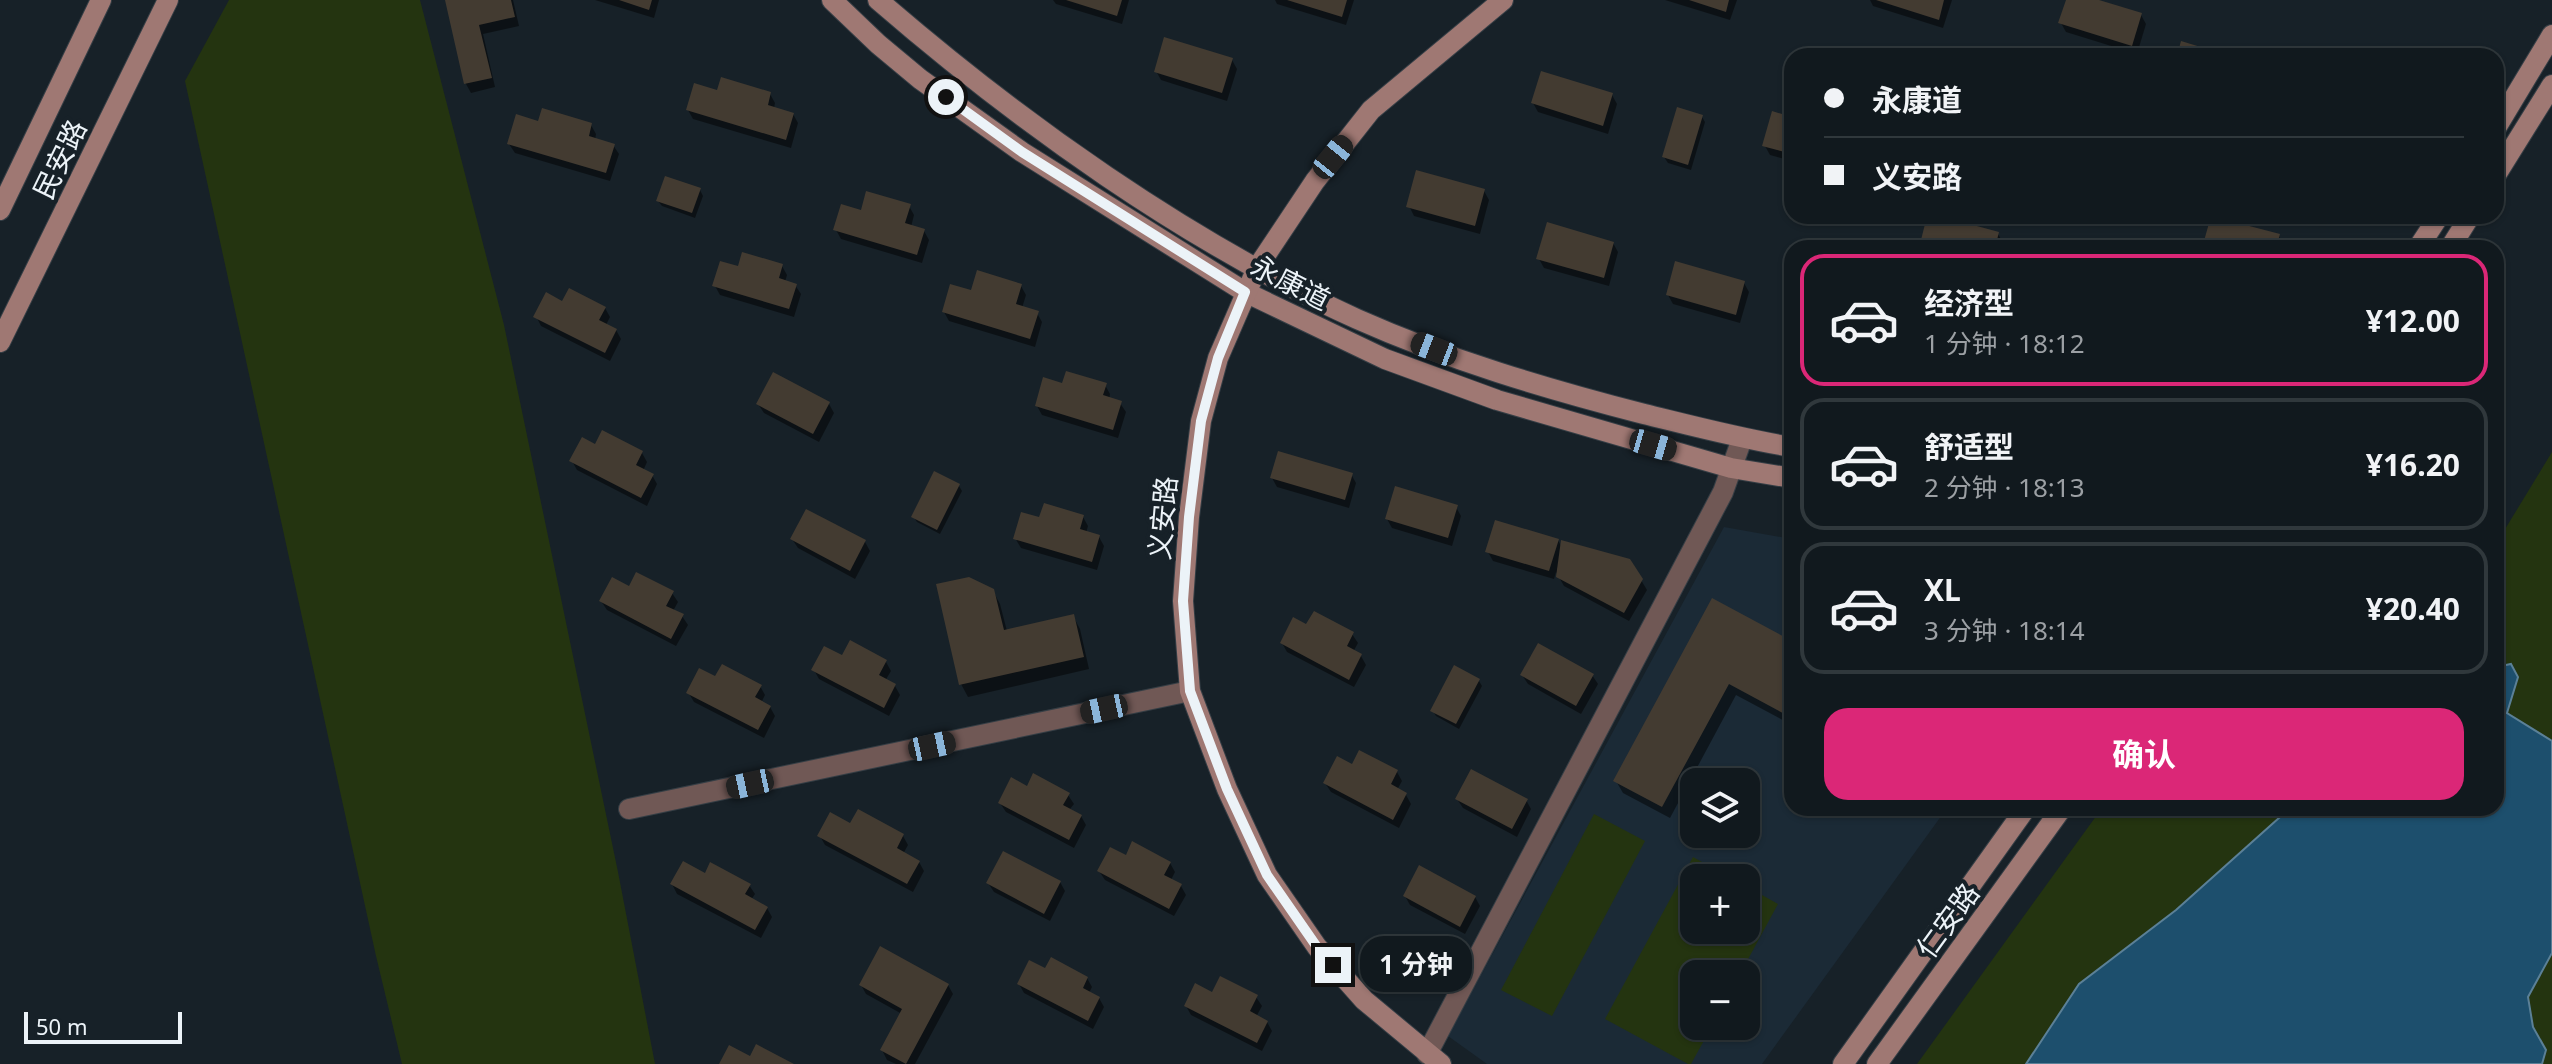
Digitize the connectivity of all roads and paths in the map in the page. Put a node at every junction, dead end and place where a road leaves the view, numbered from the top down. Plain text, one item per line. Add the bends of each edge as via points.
1 (101, 0) edge
2 (168, 0) edge
3 (832, 0) edge
4 (878, 0) edge
5 (1503, 0) edge
6 (2552, 35) edge
7 (2552, 85) edge
8 (2504, 115) edge
9 (2504, 162) edge
10 (0, 210) edge
11 (1257, 268) junction
12 (1245, 292) junction
13 (0, 342) edge
14 (1742, 439) junction
15 (1784, 446) edge
16 (1731, 468) junction
17 (1784, 477) edge
18 (1190, 691) junction
19 (629, 809) dead end
20 (2020, 816) edge
21 (2056, 816) edge
22 (1434, 1059) edge
23 (1843, 1064) edge
24 (1877, 1064) edge

1 - 10 street, 民安路
2 - 13 street, 民安路
3 - 12 street, 永康道 via 920,79 1022,152
4 - 11 street, 永康道 via 1062,146
5 - 11 street, 义安路 via 1371,110
6 - 8 street
7 - 9 street
11 - 12 street, 义安路
11 - 14 street, 永康道 via 1356,318 1460,359 1576,397
12 - 16 street, 永康道 via 1399,365 1497,400
12 - 18 street, 义安路 via 1218,358 1201,421 1183,601
14 - 15 street, 永康道
14 - 16 street
16 - 17 street, 永康道
16 - 22 street
18 - 19 street
18 - 22 street, 义安路 via 1267,875 1317,947 1364,1000
20 - 23 street, 仁安路
21 - 24 street, 仁安路

